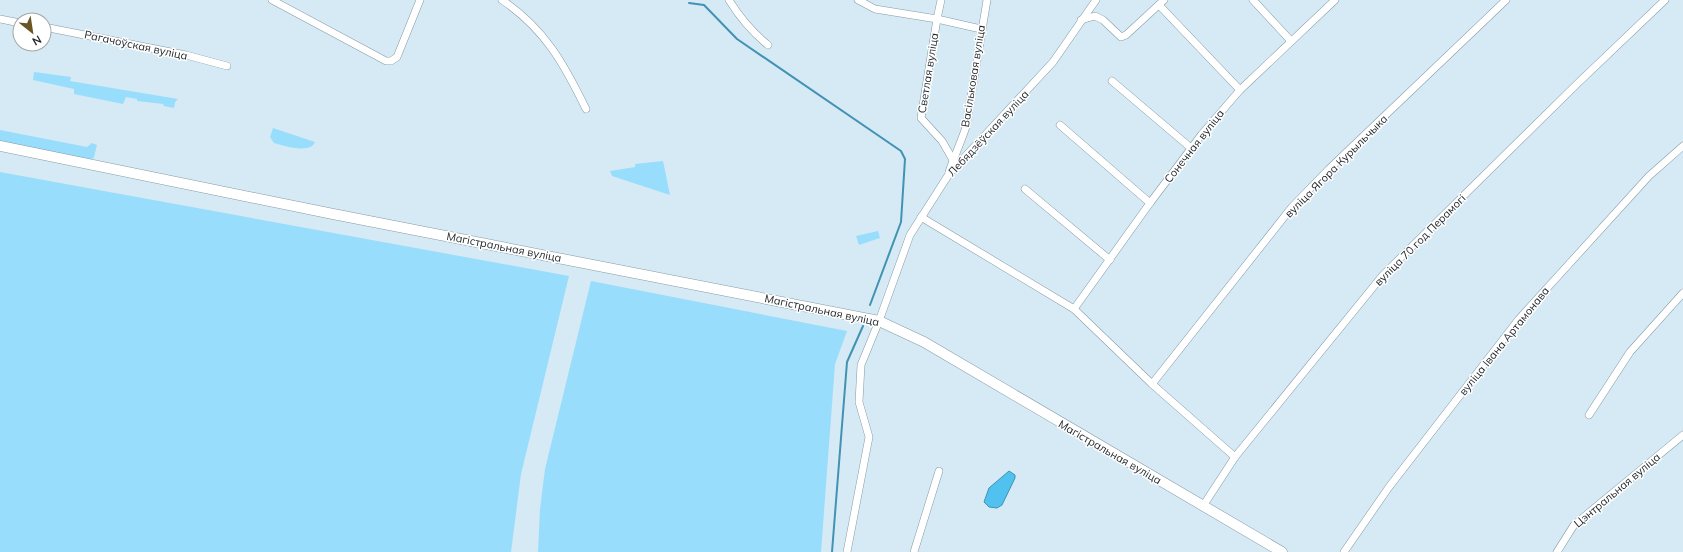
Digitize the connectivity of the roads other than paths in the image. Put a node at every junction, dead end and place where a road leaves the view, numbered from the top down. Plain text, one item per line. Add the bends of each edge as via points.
1 (272, 0) edge
2 (420, 0) edge
3 (502, 0) edge
4 (729, 0) edge
5 (858, 0) edge
6 (941, 0) edge
7 (987, 0) edge
8 (1096, 0) edge
9 (1253, 0) edge
10 (1335, 0) edge
11 (1506, 0) edge
12 (1665, 0) edge
13 (1162, 3) edge
14 (0, 19) edge
15 (937, 19) junction
16 (1081, 20) junction
17 (12, 21) edge
18 (52, 29) edge
19 (981, 29) junction
20 (1291, 41) junction
21 (768, 45) dead end
22 (227, 66) dead end
23 (1112, 81) dead end
24 (1240, 90) junction
25 (586, 109) dead end
26 (1060, 125) dead end
27 (961, 144) junction
28 (0, 146) edge
29 (1683, 146) edge
30 (1191, 148) junction
31 (971, 151) junction
32 (953, 160) junction
33 (949, 174) junction
34 (1025, 189) dead end
35 (1150, 203) junction
36 (921, 217) junction
37 (1110, 260) junction
38 (1683, 292) edge
39 (1074, 309) junction
40 (879, 321) junction
41 (1152, 384) junction
42 (1589, 415) dead end
43 (1683, 435) edge
44 (1235, 457) junction
45 (939, 471) dead end
46 (1203, 506) junction
47 (847, 552) edge
48 (914, 552) edge
49 (1282, 552) edge
50 (1344, 552) edge
51 (1557, 552) edge

1 - 2 street via 386,61 391,61 396,57
3 - 25 street via 522,14 548,43 566,69
4 - 21 street via 752,31
5 - 15 street via 875,9
6 - 15 street, Светлая вуліца
7 - 19 street, Васільковая вуліца
8 - 16 street, Лебядзёўская вуліца
9 - 20 street
10 - 20 street, Сонечная вуліца
11 - 41 street, вуліца Ягора Курыльчыка via 1292,207
12 - 44 street, вуліца 70 год Перамогі via 1383,275
13 - 16 street via 1121,37 1095,16
13 - 24 street
14 - 17 street
15 - 19 street
15 - 32 street, Светлая вуліца via 921,118 942,141
16 - 31 street, Лебядзёўская вуліца via 1053,62
18 - 22 street, Рагачоўская вуліца via 186,55
19 - 27 street, Васільковая вуліца via 966,127
20 - 24 street, Сонечная вуліца
23 - 30 street
24 - 30 street, Сонечная вуліца
26 - 35 street
27 - 31 street
27 - 32 street, Васільковая вуліца
28 - 40 main road, Магістральная вуліца
29 - 50 street, вуліца Івана Артамонава via 1649,176 1519,319 1389,487
30 - 35 street, Сонечная вуліца
31 - 33 street, Лебядзёўская вуліца
32 - 33 street, Васільковая вуліца
33 - 36 street, Лебядзёўская вуліца
34 - 37 street
35 - 37 street, Сонечная вуліца
36 - 39 street
36 - 40 street, Лебядзёўская вуліца via 910,234
37 - 39 street, Сонечная вуліца
38 - 42 street via 1630,352
39 - 41 street
40 - 46 main road, Магістральная вуліца via 924,342
40 - 47 street, Лебядзёўская вуліца via 861,365 859,402 869,437
41 - 44 street
43 - 51 street, Цэнтральная вуліца via 1574,525
44 - 46 street, вуліца 70 год Перамогі
45 - 48 street
46 - 49 main road, Магістральная вуліца

